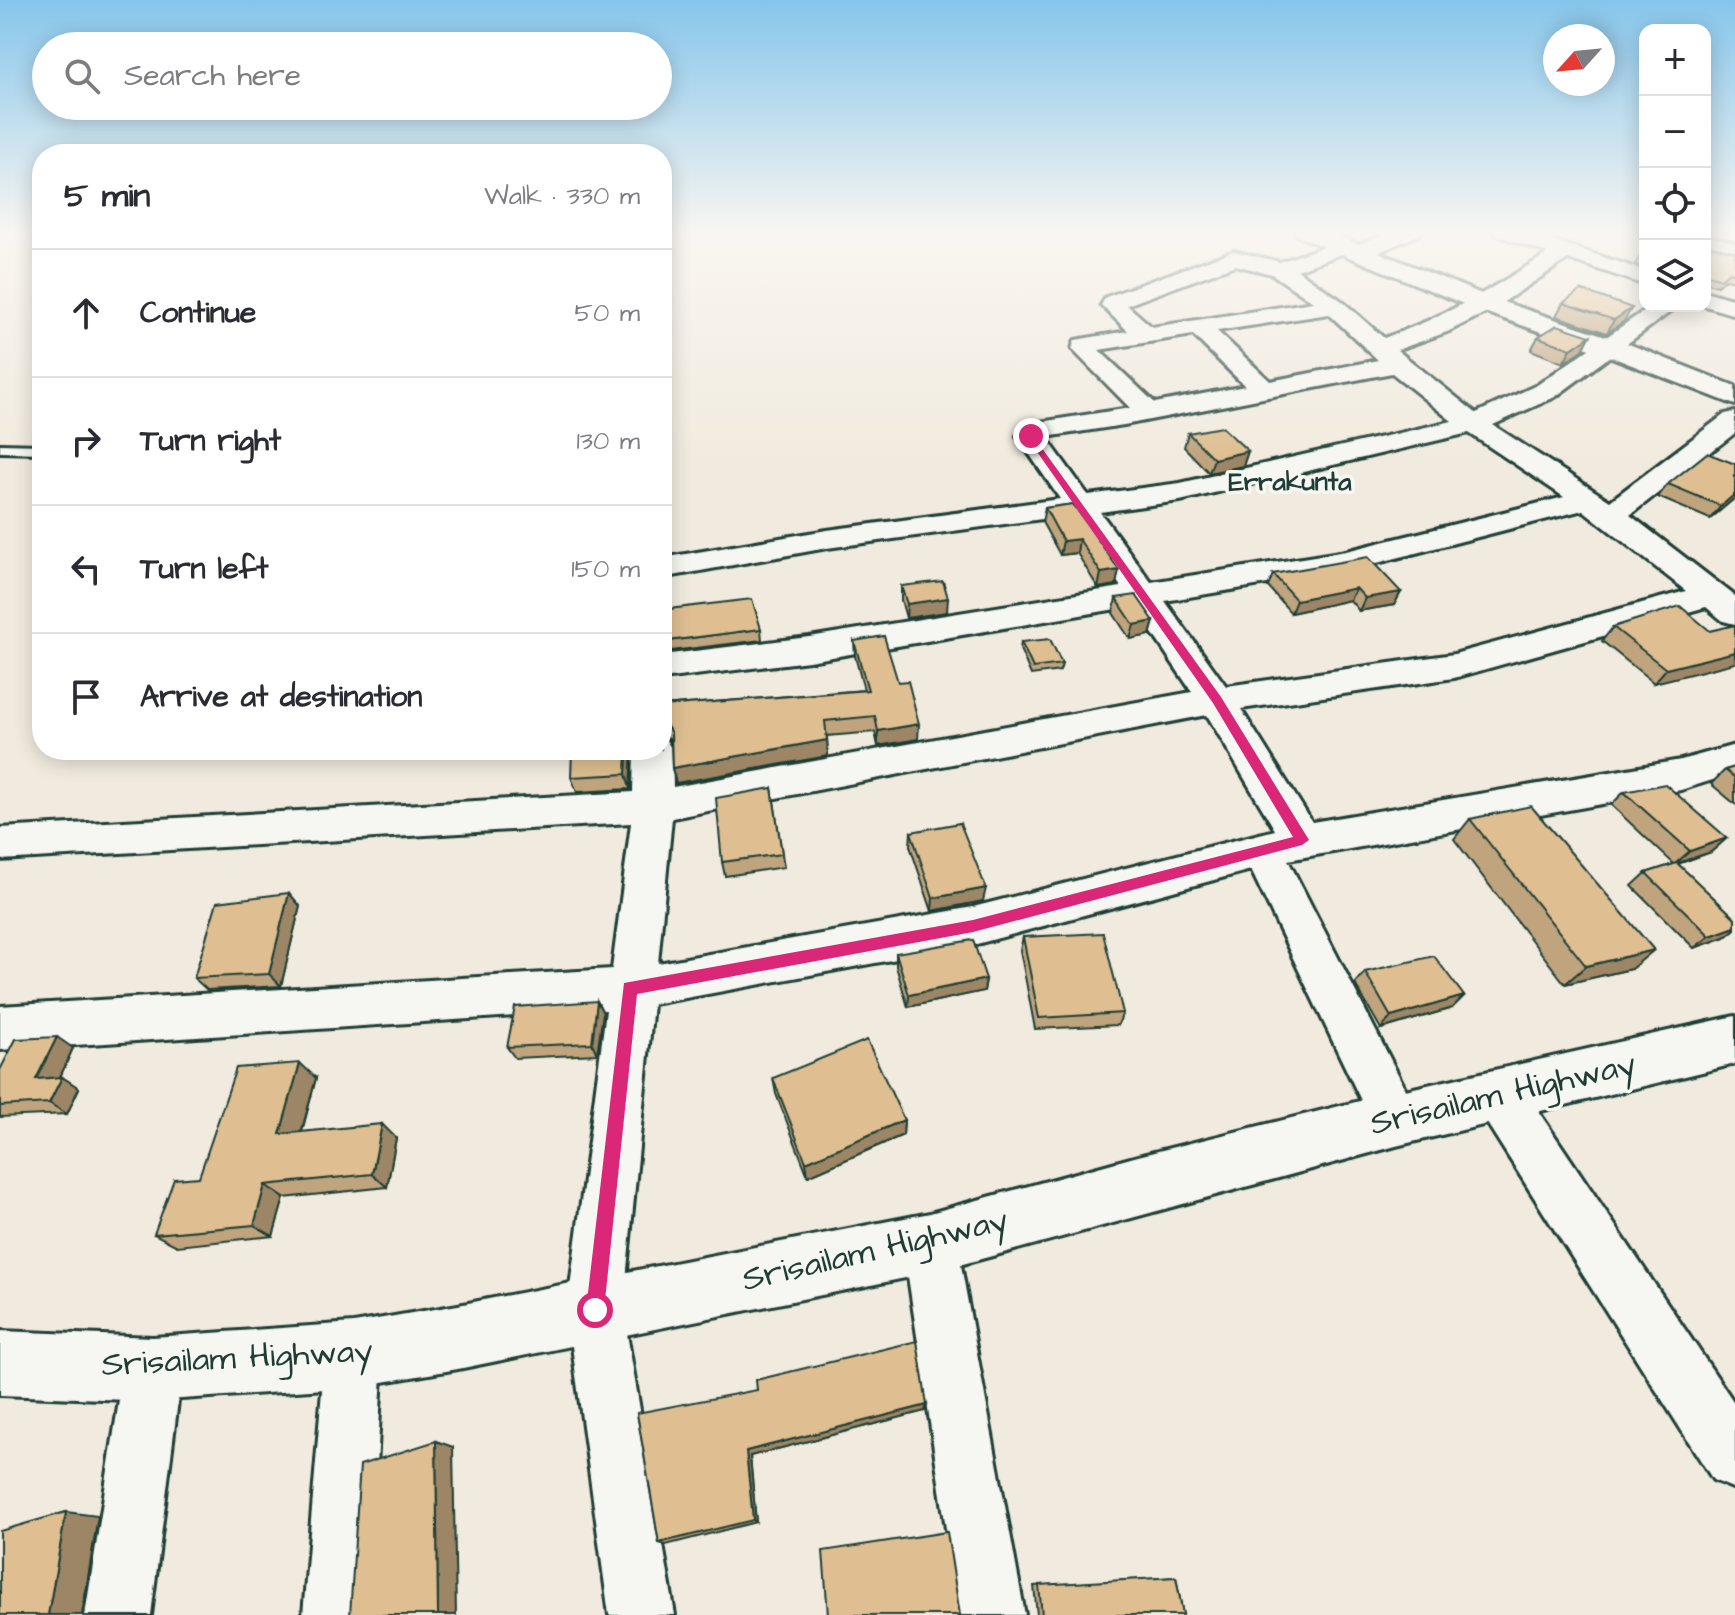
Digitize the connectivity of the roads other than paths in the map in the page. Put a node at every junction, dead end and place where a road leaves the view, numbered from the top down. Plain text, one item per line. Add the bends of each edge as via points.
1 (1115, 306) edge
2 (1332, 306) edge
3 (1334, 306) edge
4 (1480, 306) edge
5 (1492, 306) edge
6 (1658, 312) edge
7 (1198, 327) junction
8 (1147, 335) junction
9 (1611, 347) junction
10 (1390, 356) junction
11 (1263, 389) junction
12 (1735, 396) edge
13 (1148, 411) junction
14 (1735, 420) edge
15 (1473, 424) junction
16 (0, 448) edge
17 (32, 449) edge
18 (1082, 505) junction
19 (1600, 508) junction
20 (672, 566) edge
21 (1140, 594) junction
22 (1723, 604) edge
23 (672, 666) edge
24 (1217, 700) junction
25 (1735, 759) edge
26 (653, 760) edge
27 (653, 806) junction
28 (0, 844) edge
29 (1282, 846) junction
30 (630, 988) junction
31 (0, 1028) edge
32 (1735, 1040) edge
33 (1498, 1095) junction
34 (1396, 1119) junction
35 (930, 1243) junction
36 (595, 1310) junction
37 (354, 1355) junction
38 (0, 1363) edge
39 (153, 1369) junction
40 (1735, 1458) edge
41 (118, 1615) edge
42 (336, 1615) edge
43 (642, 1615) edge
44 (992, 1615) edge

1 - 8 street
2 - 7 street
3 - 10 street
4 - 10 street
5 - 9 main road
6 - 9 street
7 - 8 street
7 - 11 street
8 - 13 street via 1090,343 1084,349
9 - 12 main road
9 - 15 street via 1546,391
10 - 11 street
10 - 15 street
11 - 13 street
13 - 18 street via 1032,432
14 - 19 street
15 - 18 street via 1180,492
15 - 19 street
16 - 17 lane
18 - 20 street via 827,539
18 - 21 street
19 - 21 street via 1346,561
19 - 22 street
21 - 23 street via 809,649
21 - 24 street
22 - 24 street via 1454,666
24 - 27 street
24 - 29 street
25 - 29 street via 1681,775
26 - 27 street
27 - 28 street
27 - 30 street
29 - 30 street via 973,926
29 - 34 street
30 - 31 street
30 - 36 street
32 - 33 main road, Srisailam Highway
33 - 34 main road, Srisailam Highway
33 - 40 street
34 - 35 main road, Srisailam Highway
35 - 36 main road, Srisailam Highway
35 - 44 street
36 - 37 main road, Srisailam Highway
36 - 43 street
37 - 39 main road, Srisailam Highway
37 - 42 street
38 - 39 main road, Srisailam Highway
39 - 41 street

